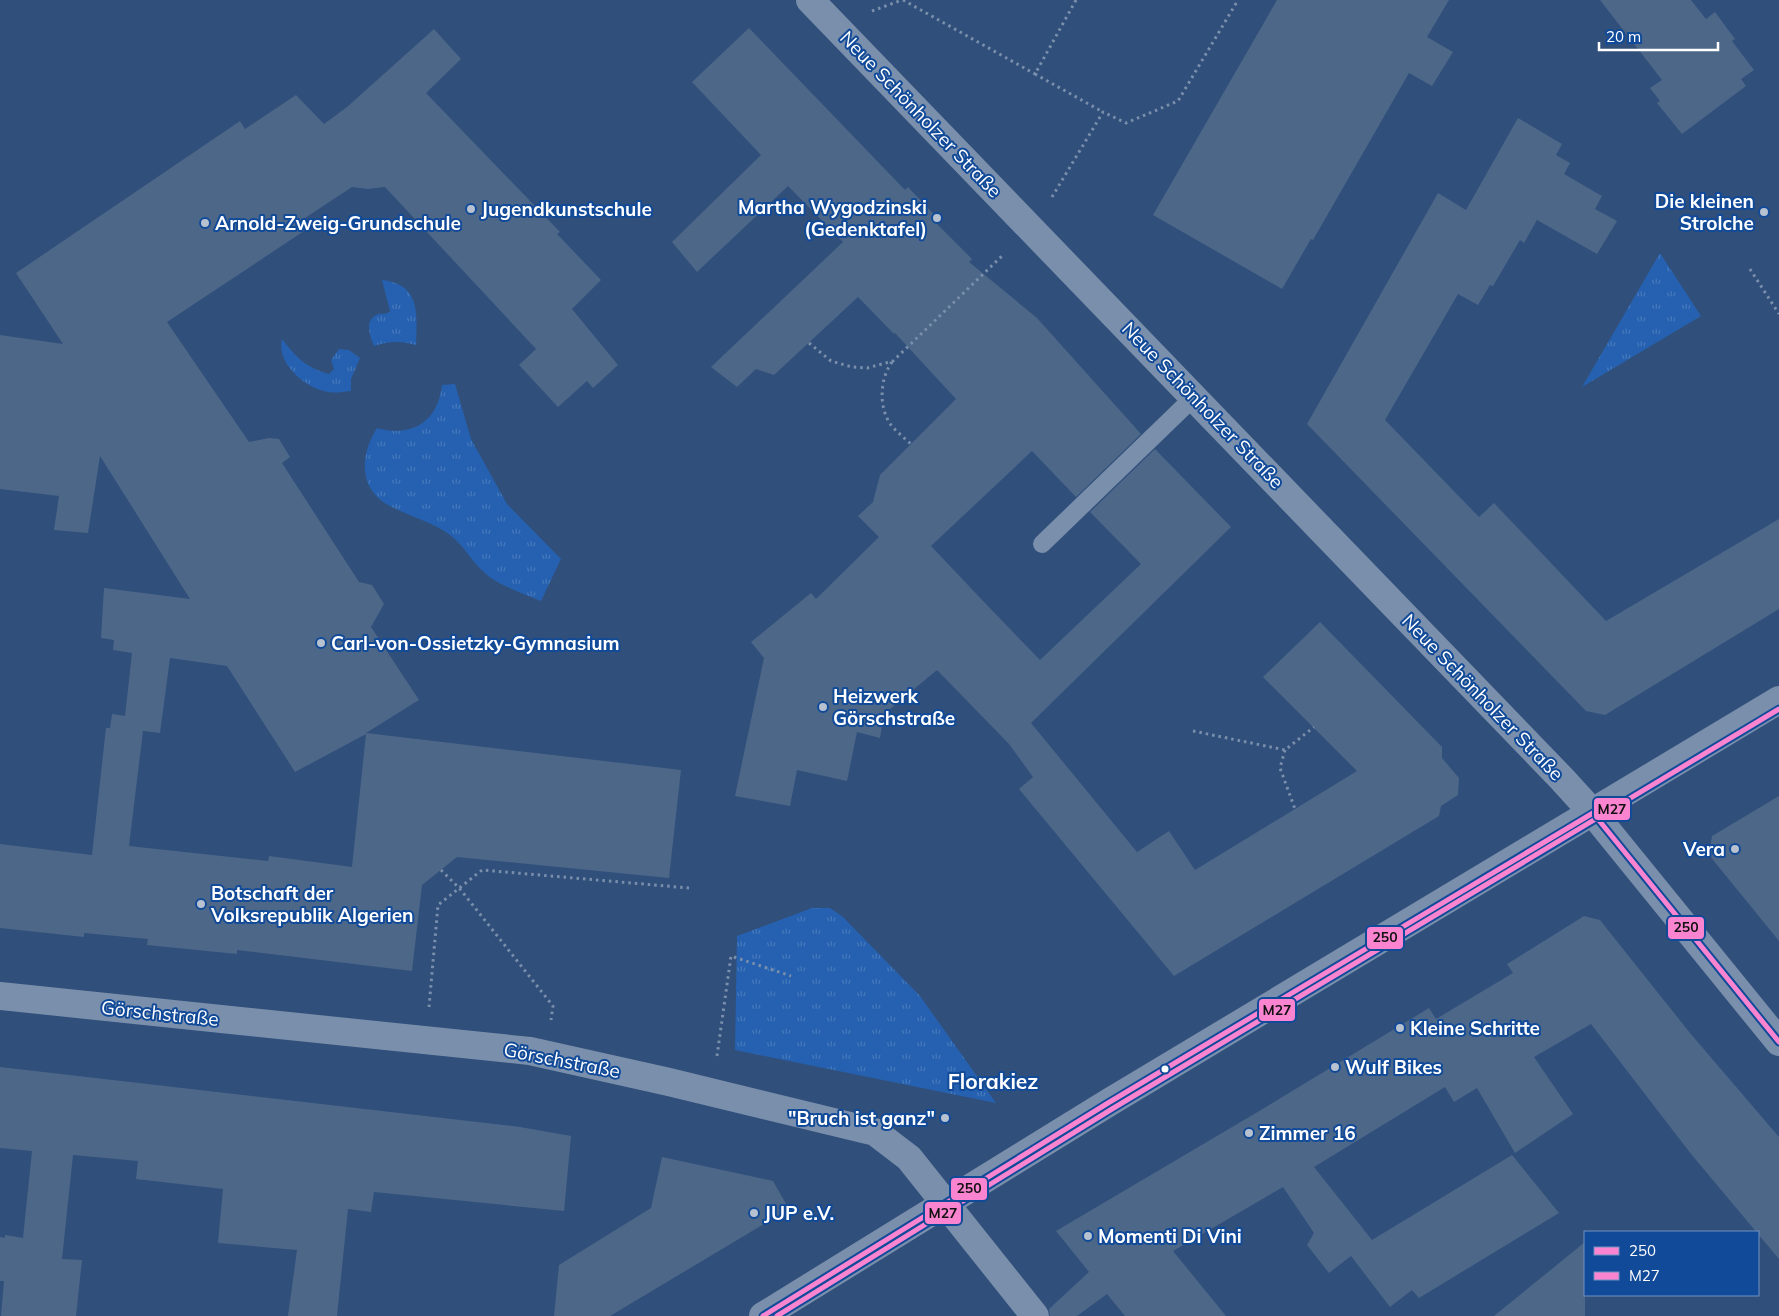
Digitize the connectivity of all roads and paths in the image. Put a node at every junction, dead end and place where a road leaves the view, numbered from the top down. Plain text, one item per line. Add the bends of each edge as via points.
1 (810, 0) edge
2 (903, 0) edge
3 (1076, 0) edge
4 (1232, 0) edge
5 (1238, 1) edge
6 (872, 11) dead end
7 (1035, 74) junction
8 (1103, 112) junction
9 (1052, 197) dead end
10 (1004, 254) dead end
11 (1750, 270) dead end
12 (1779, 314) edge
13 (809, 343) dead end
14 (892, 361) junction
15 (1194, 397) junction
16 (911, 444) dead end
17 (1042, 544) dead end
18 (1779, 700) edge
19 (1314, 727) dead end
20 (1193, 731) dead end
21 (1285, 750) junction
22 (1295, 809) dead end
23 (1593, 813) junction
24 (441, 870) dead end
25 (689, 888) dead end
26 (460, 889) junction
27 (792, 976) dead end
28 (0, 996) edge
29 (429, 1008) dead end
30 (550, 1023) dead end
31 (1779, 1042) edge
32 (718, 1056) dead end
33 (945, 1204) junction
34 (763, 1316) edge
35 (1035, 1316) edge

1 - 15 street, Neue Schönholzer Straße
2 - 6 path
2 - 7 path
3 - 7 path
4 - 5 path
5 - 8 path via 1178,100 1126,123
7 - 8 path
8 - 9 path
10 - 14 path
11 - 12 path
13 - 14 path via 831,361 852,367 867,368
14 - 16 path via 884,379 884,410 892,425
15 - 17 lane
15 - 23 street, Neue Schönholzer Straße
18 - 23 street
19 - 21 path
20 - 21 path
21 - 22 path via 1280,768
23 - 31 street, Neue Schönholzer Straße
23 - 33 street via 1202,1046
24 - 26 path
25 - 26 path via 482,870
26 - 29 path via 438,905
26 - 30 path via 553,1006
27 - 32 path via 731,956
28 - 33 street, Görschstraße via 540,1053 875,1132 909,1158
33 - 34 street
33 - 35 street, Görschstraße

